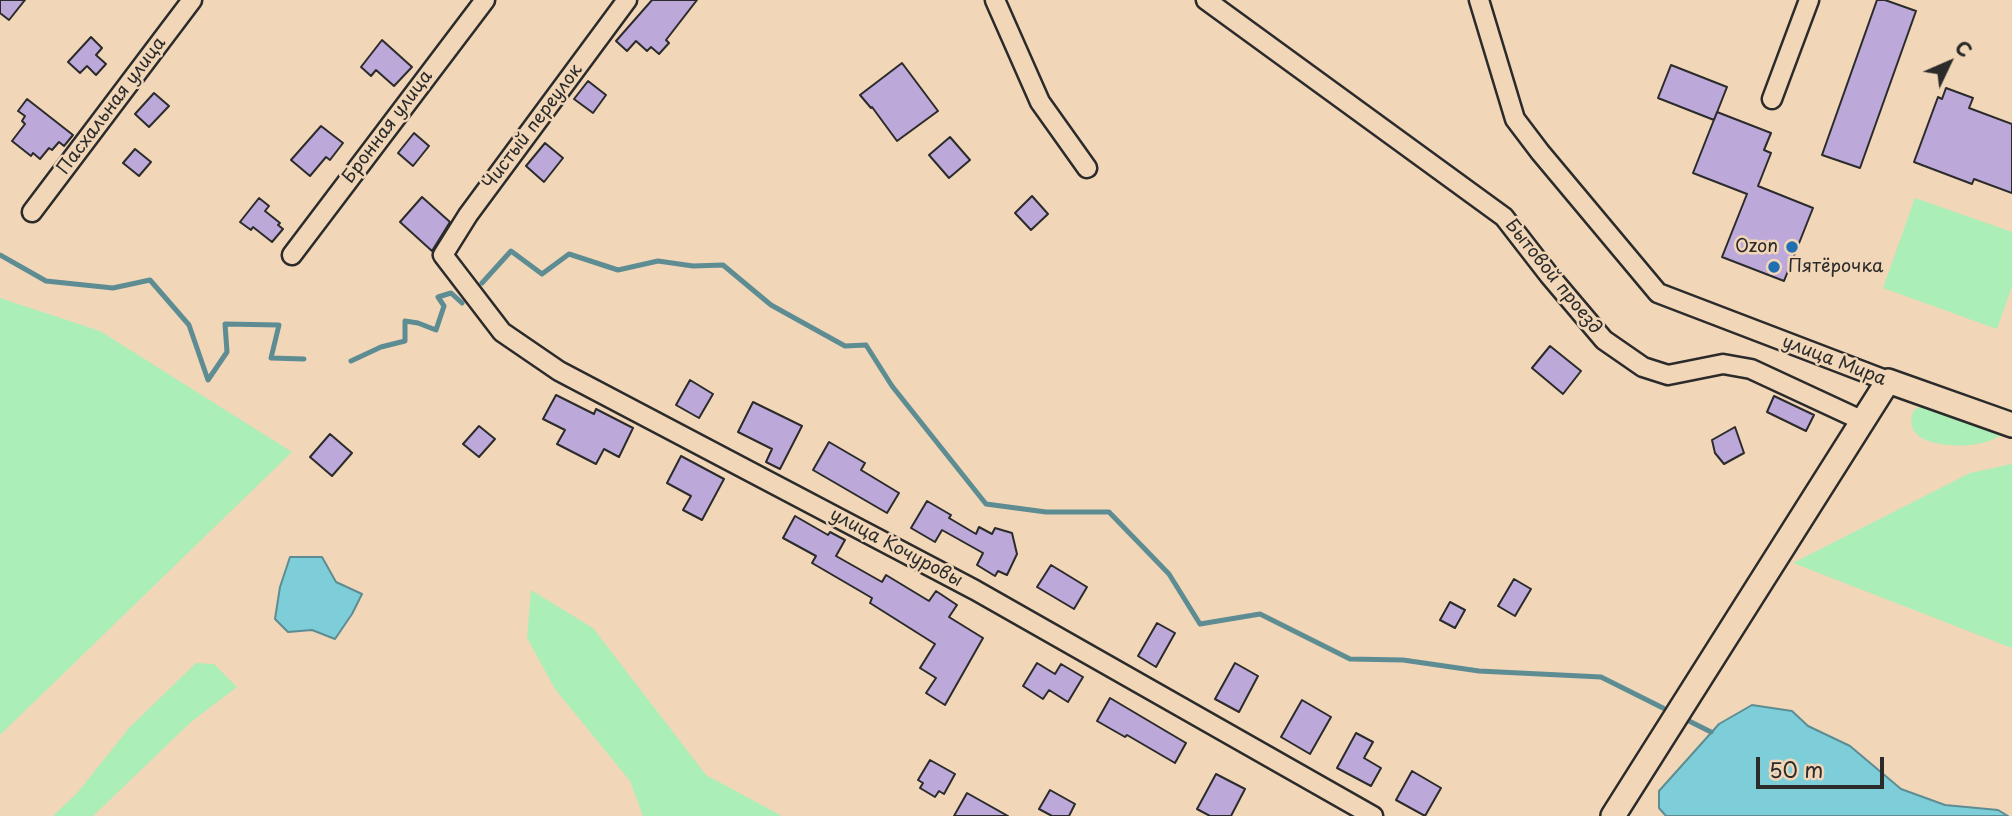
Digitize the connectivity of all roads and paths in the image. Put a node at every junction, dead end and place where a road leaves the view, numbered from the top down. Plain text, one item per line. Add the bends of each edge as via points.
1 (192, 0) edge
2 (485, 0) edge
3 (627, 0) edge
4 (995, 0) edge
5 (1206, 0) edge
6 (1479, 0) edge
7 (1810, 0) edge
8 (1772, 99) dead end
9 (1087, 168) dead end
10 (32, 212) dead end
11 (292, 255) dead end
12 (443, 255) joint
13 (1888, 382) junction
14 (1863, 421) junction
15 (2012, 425) edge
16 (1373, 816) edge
17 (1613, 816) edge

1 - 10 street, Пасхальная улица
2 - 11 street, Бронная улица
3 - 12 street, Чистый переулок
4 - 9 street via 1040,103
5 - 14 street, Бытовой проезд via 1504,217 1604,340 1643,367 1668,375 1723,364 1751,369
6 - 13 street, улица Мира via 1515,119 1658,293
7 - 8 street
12 - 16 street, улица Кочуровы via 502,332 559,371 975,590
13 - 14 street
13 - 15 street, улица Мира
14 - 17 street

